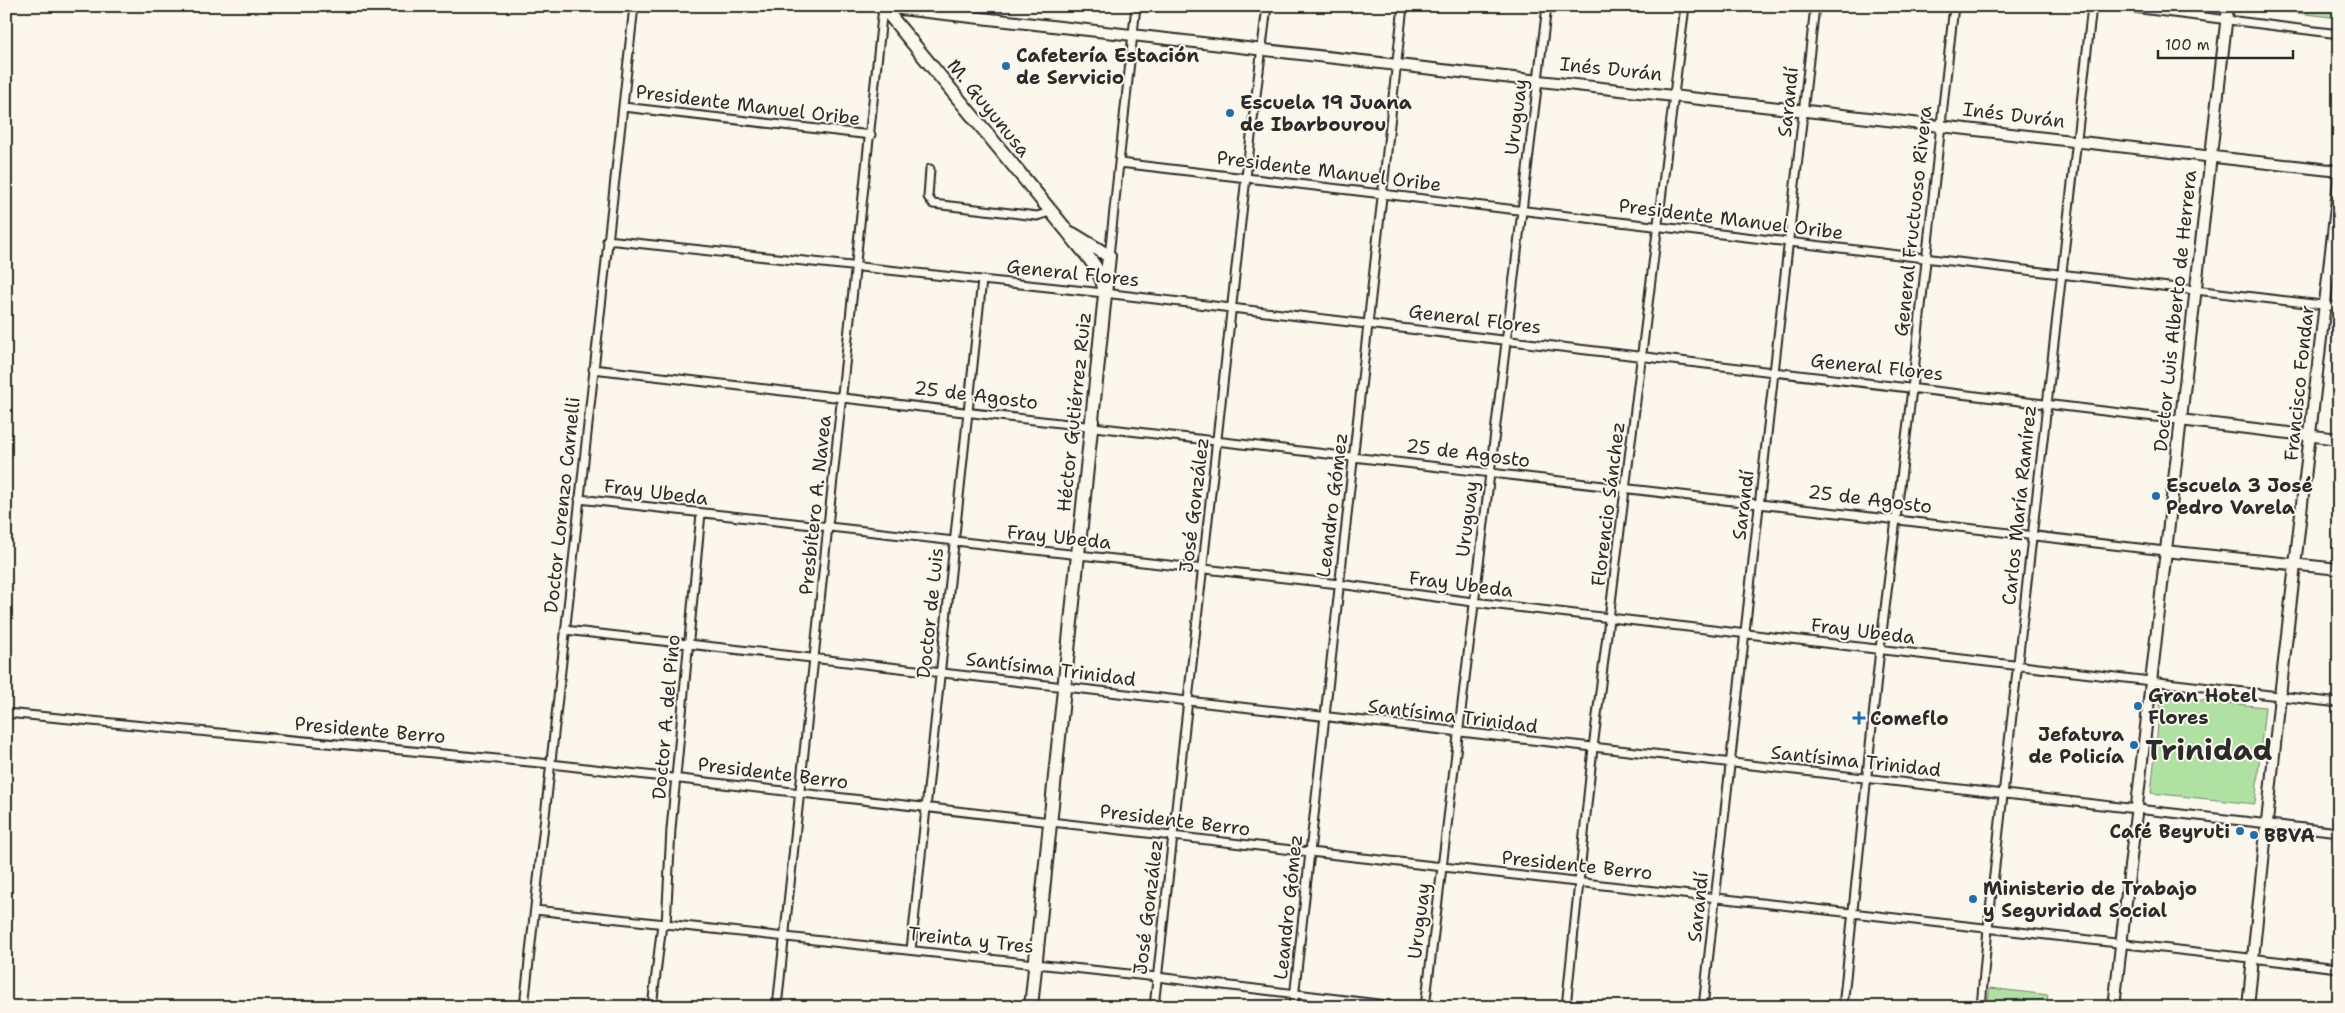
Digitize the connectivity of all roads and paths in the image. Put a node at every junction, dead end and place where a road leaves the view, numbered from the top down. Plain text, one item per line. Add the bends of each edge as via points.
1 (634, 6) edge
2 (881, 6) edge
3 (1136, 6) edge
4 (1267, 6) edge
5 (1403, 6) edge
6 (1547, 6) edge
7 (1685, 6) edge
8 (1815, 6) edge
9 (1954, 6) edge
10 (2092, 6) edge
11 (2117, 6) edge
12 (2228, 6) edge
13 (2226, 19) junction
14 (2339, 34) edge
15 (1132, 35) junction
16 (1262, 49) junction
17 (1396, 64) junction
18 (1538, 80) junction
19 (1674, 96) junction
20 (623, 107) junction
21 (1803, 110) junction
22 (1940, 125) junction
23 (871, 135) junction
24 (2077, 142) junction
25 (2209, 156) junction
26 (1120, 163) junction
27 (930, 168) dead end
28 (2339, 171) edge
29 (1246, 177) junction
30 (2339, 181) edge
31 (1382, 194) junction
32 (1521, 210) junction
33 (1050, 212) junction
34 (1658, 227) junction
35 (1068, 232) junction
36 (607, 240) junction
37 (1788, 243) junction
38 (1109, 256) junction
39 (1088, 257) junction
40 (1925, 259) junction
41 (856, 266) junction
42 (2061, 274) junction
43 (982, 280) junction
44 (2195, 290) junction
45 (1104, 293) junction
46 (2325, 306) junction
47 (1231, 308) junction
48 (2339, 308) edge
49 (1369, 324) junction
50 (1506, 340) junction
51 (1643, 357) junction
52 (593, 369) junction
53 (1775, 373) junction
54 (1912, 388) junction
55 (842, 398) junction
56 (2046, 403) junction
57 (968, 411) junction
58 (2180, 420) junction
59 (1091, 426) junction
60 (2311, 436) junction
61 (2339, 439) edge
62 (1218, 440) junction
63 (1354, 457) junction
64 (1490, 473) junction
65 (1626, 489) junction
66 (579, 499) junction
67 (1759, 504) junction
68 (701, 513) junction
69 (1896, 520) junction
70 (829, 528) junction
71 (2032, 536) junction
72 (954, 541) junction
73 (2166, 551) junction
74 (1078, 555) junction
75 (2295, 564) junction
76 (1203, 569) junction
77 (2339, 569) edge
78 (1339, 584) junction
79 (1473, 602) junction
80 (1610, 618) junction
81 (565, 630) junction
82 (1744, 634) junction
83 (689, 645) junction
84 (1880, 649) junction
85 (814, 659) junction
86 (2017, 665) junction
87 (940, 673) junction
88 (2150, 681) junction
89 (1064, 688) junction
90 (2280, 696) junction
91 (1188, 702) junction
92 (2339, 703) edge
93 (6, 714) edge
94 (1325, 717) junction
95 (1458, 733) junction
96 (1593, 748) junction
97 (551, 764) junction
98 (1730, 764) junction
99 (678, 778) junction
100 (1866, 779) junction
101 (801, 793) junction
102 (2003, 794) junction
103 (926, 808) junction
104 (2137, 809) junction
105 (1050, 822) junction
106 (2266, 824) junction
107 (2339, 832) edge
108 (1173, 836) junction
109 (1310, 852) junction
110 (1442, 867) junction
111 (1578, 882) junction
112 (1715, 897) junction
113 (535, 910) junction
114 (1852, 912) junction
115 (664, 925) junction
116 (1988, 928) junction
117 (784, 937) junction
118 (2122, 943) junction
119 (911, 950) junction
120 (2253, 960) junction
121 (1036, 964) junction
122 (2339, 968) edge
123 (1157, 977) junction
124 (1295, 993) junction
125 (524, 1007) edge
126 (652, 1007) edge
127 (777, 1007) edge
128 (1031, 1007) edge
129 (1154, 1007) edge
130 (1293, 1007) edge
131 (1403, 1007) edge
132 (1425, 1007) edge
133 (1566, 1007) edge
134 (1703, 1007) edge
135 (1843, 1007) edge
136 (1980, 1007) edge
137 (2114, 1007) edge
138 (2248, 1007) edge

1 - 20 street, Doctor Lorenzo Carnelli
2 - 15 street, Inés Durán
2 - 23 street, Presbítero A. Navea
2 - 33 highway, M. Guyunusa
3 - 15 street, Héctor Gutiérrez Ruiz
4 - 16 street, José González
5 - 17 street, Leandro Gómez
6 - 18 street, Uruguay
7 - 19 street, Florencio Sánchez
8 - 21 street, Sarandí
9 - 22 street, General Fructuoso Rivera
10 - 24 street, Carlos María Ramírez
11 - 13 street
12 - 13 street, Doctor Luis Alberto de Herrera
13 - 14 street
13 - 25 street, Doctor Luis Alberto de Herrera
15 - 16 street, Inés Durán
15 - 26 street, Héctor Gutiérrez Ruiz
16 - 17 street, Inés Durán
16 - 29 street, José González
17 - 18 street, Inés Durán
17 - 31 street, Leandro Gómez
18 - 19 street, Inés Durán
18 - 32 street, Uruguay
19 - 21 street, Inés Durán
19 - 34 street, Florencio Sánchez
20 - 23 street, Presidente Manuel Oribe
20 - 36 street, Doctor Lorenzo Carnelli
21 - 22 street, Inés Durán
21 - 37 street, Sarandí
22 - 24 street, Inés Durán
22 - 40 street, General Fructuoso Rivera
23 - 41 street, Presbítero A. Navea
24 - 25 street, Inés Durán
24 - 42 street, Carlos María Ramírez
25 - 28 street, Inés Durán
25 - 44 street, Doctor Luis Alberto de Herrera
26 - 29 street, Presidente Manuel Oribe
26 - 38 street, Héctor Gutiérrez Ruiz
27 - 33 street via 928,197 933,204 1036,216
29 - 31 street, Presidente Manuel Oribe
29 - 47 street, José González
30 - 46 street, Francisco Fondar
31 - 32 street, Presidente Manuel Oribe
31 - 49 street, Leandro Gómez
32 - 34 street, Presidente Manuel Oribe
32 - 50 street, Uruguay
33 - 35 highway, M. Guyunusa
34 - 37 street, Presidente Manuel Oribe
34 - 51 street, Florencio Sánchez
35 - 38 highway, M. Guyunusa
35 - 39 highway, M. Guyunusa
36 - 41 street, General Flores
36 - 52 street, Doctor Lorenzo Carnelli
37 - 40 street, Presidente Manuel Oribe
37 - 53 street, Sarandí
38 - 39 highway via 1100,259
38 - 45 highway, Héctor Gutiérrez Ruiz
39 - 45 highway, M. Guyunusa via 1102,280
40 - 42 street, Presidente Manuel Oribe
40 - 54 street, General Fructuoso Rivera
41 - 43 street, General Flores
41 - 55 street, Presbítero A. Navea
42 - 44 street, Presidente Manuel Oribe
42 - 56 street, Carlos María Ramírez
43 - 45 street, General Flores
43 - 57 street, Doctor de Luis
44 - 46 street, Presidente Manuel Oribe
44 - 58 street, Doctor Luis Alberto de Herrera
45 - 47 street, General Flores
45 - 59 highway, Héctor Gutiérrez Ruiz
46 - 48 street, Presidente Manuel Oribe
46 - 60 street, Francisco Fondar
47 - 49 street, General Flores
47 - 62 street, José González
49 - 50 street, General Flores
49 - 63 street, Leandro Gómez
50 - 51 street, General Flores
50 - 64 street, Uruguay
51 - 53 street, General Flores
51 - 65 street, Florencio Sánchez
52 - 55 street, 25 de Agosto
52 - 66 street, Doctor Lorenzo Carnelli
53 - 54 street, General Flores
53 - 67 street, Sarandí
54 - 56 street, General Flores
54 - 69 street, General Fructuoso Rivera
55 - 57 street, 25 de Agosto
55 - 70 street, Presbítero A. Navea
56 - 58 street, General Flores
56 - 71 street, Carlos María Ramírez
57 - 59 street, 25 de Agosto
57 - 72 street, Doctor de Luis
58 - 60 street, General Flores
58 - 73 street, Doctor Luis Alberto de Herrera
59 - 62 street, 25 de Agosto
59 - 74 highway, Héctor Gutiérrez Ruiz
60 - 61 street, General Flores
60 - 75 street, Francisco Fondar
62 - 63 street, 25 de Agosto
62 - 76 street, José González
63 - 64 street, 25 de Agosto
63 - 78 street, Leandro Gómez
64 - 65 street, 25 de Agosto
64 - 79 street, Uruguay
65 - 67 street, 25 de Agosto
65 - 80 street, Florencio Sánchez
66 - 68 street, Fray Ubeda
66 - 81 street, Doctor Lorenzo Carnelli
67 - 69 street, 25 de Agosto
67 - 82 street, Sarandí
68 - 70 street, Fray Ubeda
68 - 83 street, Doctor A. del Pino
69 - 71 street, 25 de Agosto
69 - 84 street, General Fructuoso Rivera
70 - 72 street, Fray Ubeda
70 - 85 street, Presbítero A. Navea
71 - 73 street, 25 de Agosto
71 - 86 street, Carlos María Ramírez
72 - 74 street, Fray Ubeda
72 - 87 street, Doctor de Luis
73 - 75 street, 25 de Agosto
73 - 88 street, Doctor Luis Alberto de Herrera
74 - 76 street, Fray Ubeda
74 - 89 highway, Héctor Gutiérrez Ruiz
75 - 77 street, 25 de Agosto
75 - 90 street, Francisco Fondar
76 - 78 street, Fray Ubeda
76 - 91 street, José González
78 - 79 street, Fray Ubeda
78 - 94 street, Leandro Gómez
79 - 80 street, Fray Ubeda
79 - 95 street, Uruguay
80 - 82 street, Fray Ubeda
80 - 96 street, Florencio Sánchez
81 - 83 street, Santísima Trinidad
81 - 97 street, Doctor Lorenzo Carnelli
82 - 84 street, Fray Ubeda
82 - 98 street, Sarandí
83 - 85 street, Santísima Trinidad
83 - 99 street, Doctor A. del Pino
84 - 86 street, Fray Ubeda
84 - 100 street, General Fructuoso Rivera
85 - 87 street, Santísima Trinidad
85 - 101 street, Presbítero A. Navea
86 - 88 street, Fray Ubeda
86 - 102 street, Carlos María Ramírez
87 - 89 street, Santísima Trinidad
87 - 103 street, Doctor de Luis
88 - 90 street, Fray Ubeda
88 - 104 street, Doctor Luis Alberto de Herrera
89 - 91 street, Santísima Trinidad
89 - 105 highway, Héctor Gutiérrez Ruiz
90 - 92 street, Fray Ubeda
90 - 106 street, Francisco Fondar
91 - 94 street, Santísima Trinidad
91 - 108 street, José González
93 - 97 street, Presidente Berro
94 - 95 street, Santísima Trinidad
94 - 109 street, Leandro Gómez
95 - 96 street, Santísima Trinidad
95 - 110 street, Uruguay
96 - 98 street, Santísima Trinidad
96 - 111 street, Florencio Sánchez
97 - 99 street, Presidente Berro
97 - 113 street, Doctor Lorenzo Carnelli
98 - 100 street, Santísima Trinidad
98 - 112 street, Sarandí
99 - 101 street, Presidente Berro
99 - 115 street, Doctor A. del Pino
100 - 102 street, Santísima Trinidad
100 - 114 street, General Fructuoso Rivera
101 - 103 street, Presidente Berro
101 - 117 street, Presbítero A. Navea
102 - 104 street, Santísima Trinidad
102 - 116 street, Carlos María Ramírez
103 - 105 street, Presidente Berro
103 - 119 street, Doctor de Luis
104 - 106 street, Santísima Trinidad
104 - 118 street, Doctor Luis Alberto de Herrera
105 - 108 street, Presidente Berro
105 - 121 highway, Héctor Gutiérrez Ruiz
106 - 107 street, Santísima Trinidad
106 - 120 street, Francisco Fondar
108 - 109 street, Presidente Berro
108 - 123 street, José González
109 - 110 street, Presidente Berro
109 - 124 street, Leandro Gómez
110 - 111 street, Presidente Berro
110 - 132 street, Uruguay
111 - 112 street, Presidente Berro
111 - 133 street, Florencio Sánchez
112 - 114 street, Presidente Berro
112 - 134 street, Sarandí
113 - 115 street, Treinta y Tres
113 - 125 street, Doctor Lorenzo Carnelli
114 - 116 street, Presidente Berro
114 - 135 street, General Fructuoso Rivera
115 - 117 street, Treinta y Tres
115 - 126 street, Doctor A. del Pino
116 - 118 street, Presidente Berro
116 - 136 street, Carlos María Ramírez
117 - 119 street, Treinta y Tres
117 - 127 street, Presbítero A. Navea
118 - 120 street, Presidente Berro
118 - 137 street, Doctor Luis Alberto de Herrera
119 - 121 street, Treinta y Tres
120 - 122 street, Presidente Berro
120 - 138 street, Francisco Fondar
121 - 123 street, Treinta y Tres
121 - 128 highway, Héctor Gutiérrez Ruiz
123 - 124 street, Treinta y Tres
123 - 129 street, José González
124 - 130 street, Leandro Gómez
124 - 131 street, Treinta y Tres

